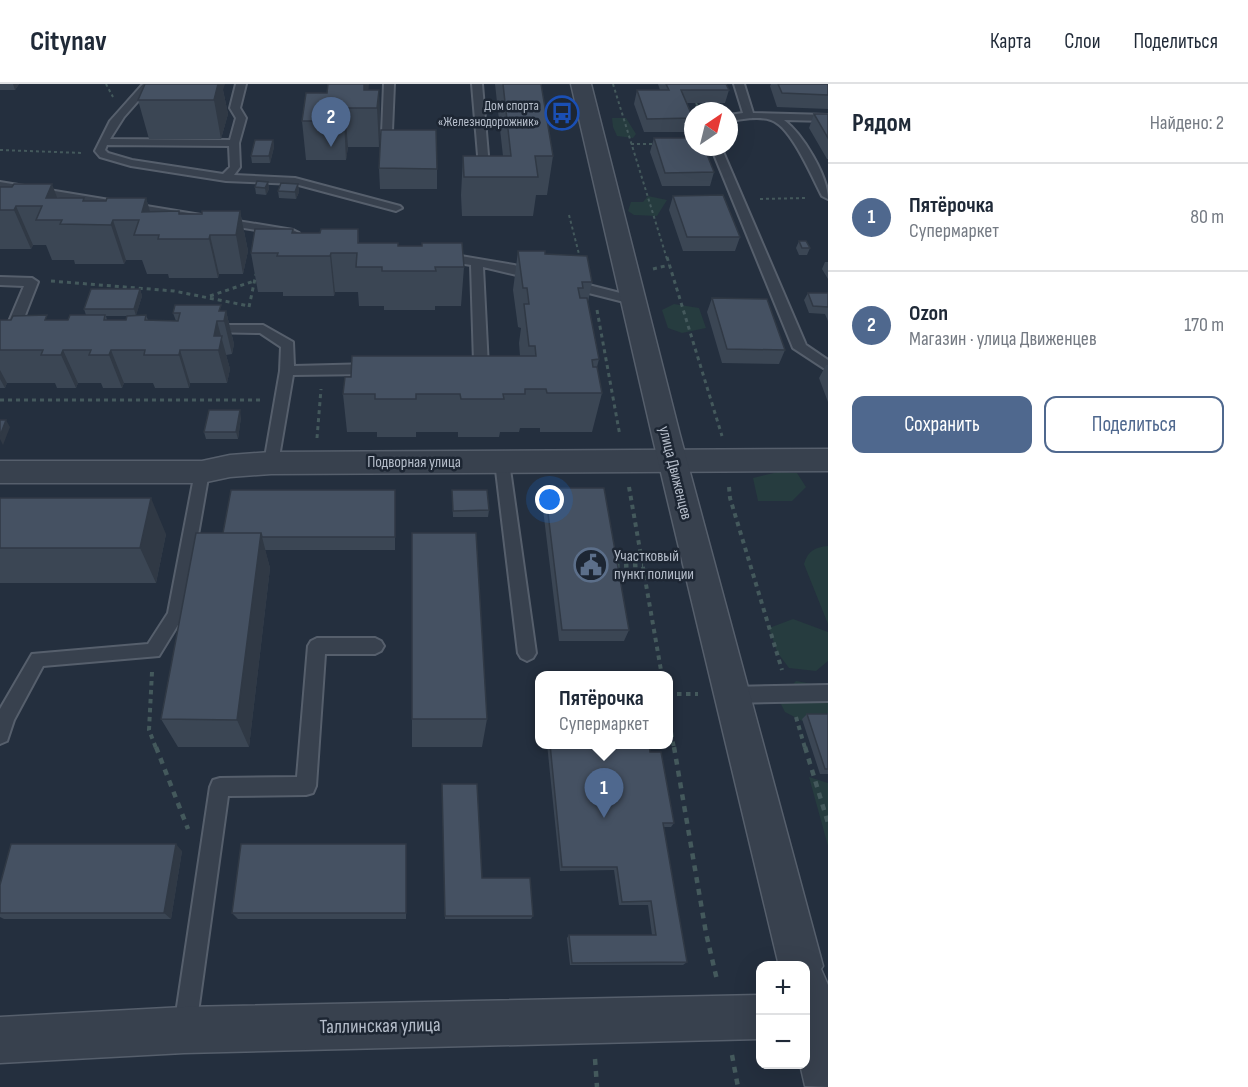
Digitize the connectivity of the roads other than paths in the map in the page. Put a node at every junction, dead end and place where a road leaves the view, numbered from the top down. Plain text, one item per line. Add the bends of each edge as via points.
1 (148, 84) edge
2 (241, 84) edge
3 (389, 84) edge
4 (477, 84) edge
5 (581, 84) edge
6 (739, 84) edge
7 (738, 116) edge
8 (749, 116) junction
9 (774, 117) junction
10 (828, 118) edge
11 (411, 142) edge
12 (234, 143) junction
13 (101, 146) junction
14 (720, 156) edge
15 (226, 178) junction
16 (486, 183) edge
17 (0, 185) edge
18 (828, 196) edge
19 (396, 208) dead end
20 (302, 234) edge
21 (430, 255) edge
22 (477, 263) junction
23 (0, 281) edge
24 (632, 300) junction
25 (200, 330) edge
26 (36, 331) edge
27 (828, 366) edge
28 (458, 368) edge
29 (390, 369) edge
30 (287, 371) junction
31 (672, 460) junction
32 (828, 460) edge
33 (502, 462) junction
34 (271, 463) junction
35 (0, 472) edge
36 (202, 472) junction
37 (375, 646) dead end
38 (527, 653) dead end
39 (828, 693) edge
40 (731, 695) junction
41 (2, 723) edge
42 (800, 961) edge
43 (810, 1014) edge
44 (756, 1017) edge
45 (184, 1030) junction
46 (0, 1040) edge
47 (828, 1086) edge

1 - 13 lane via 121,113
2 - 12 lane via 235,108 241,118
3 - 11 lane via 387,133
4 - 16 lane
5 - 24 street, улица Движенцев
6 - 8 lane
7 - 8 lane
8 - 9 lane
9 - 10 lane
9 - 18 lane via 792,131
12 - 13 lane
12 - 15 lane via 235,167
13 - 15 lane via 104,155 131,163
14 - 27 lane via 800,348
15 - 19 lane via 295,181
17 - 20 lane
21 - 22 lane
22 - 24 lane
22 - 28 lane via 481,368
23 - 26 lane via 32,282 12,331
24 - 31 street, улица Движенцев
25 - 30 lane via 263,329 288,345
29 - 30 lane
30 - 34 lane
31 - 32 street, Подворная улица
31 - 33 street, Подворная улица
31 - 40 street, улица Движенцев
33 - 34 street, Подворная улица
33 - 38 lane
34 - 36 street, Подворная улица
35 - 36 street, Подворная улица
36 - 41 lane via 176,615 153,651 38,660
37 - 45 lane via 317,646 306,786 220,787
39 - 40 lane
40 - 42 street, улица Движенцев
43 - 47 street
44 - 45 street, Таллинская улица
45 - 46 street, Таллинская улица

